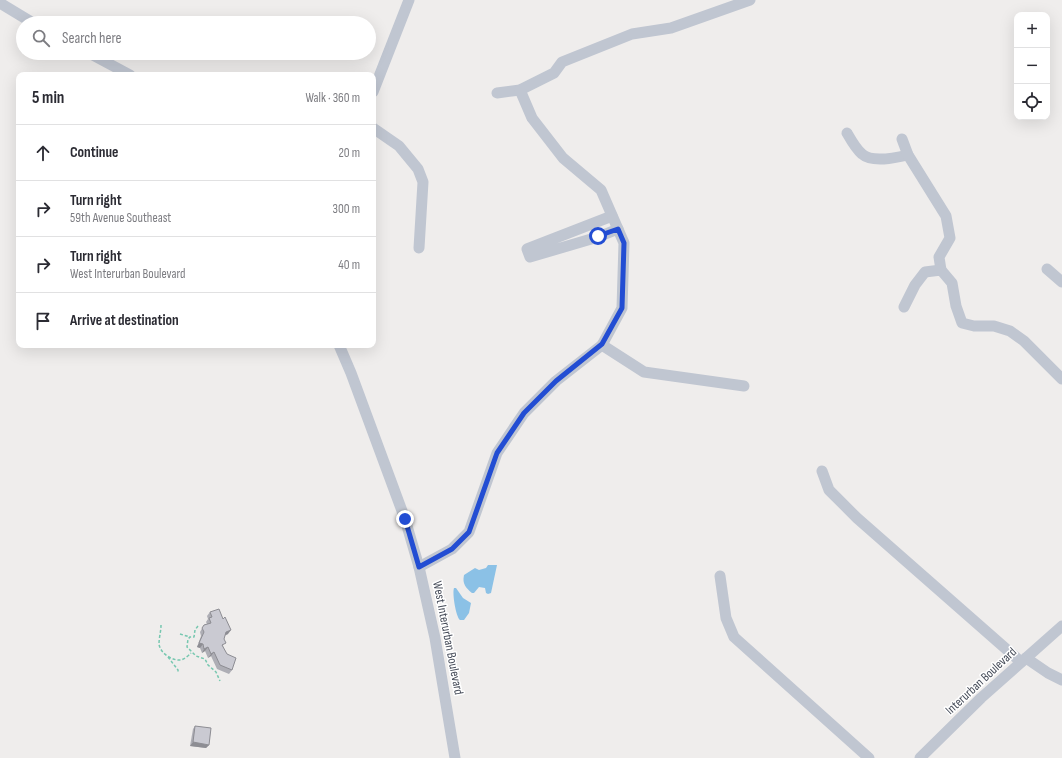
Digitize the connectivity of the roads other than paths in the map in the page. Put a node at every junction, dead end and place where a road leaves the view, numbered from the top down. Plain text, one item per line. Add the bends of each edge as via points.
1 (409, 0) edge
2 (750, 0) edge
3 (0, 3) edge
4 (21, 16) edge
5 (102, 60) edge
6 (124, 72) edge
7 (376, 84) edge
8 (520, 90) junction
9 (497, 93) dead end
10 (376, 130) edge
11 (847, 133) dead end
12 (902, 139) dead end
13 (908, 155) junction
14 (612, 216) junction
15 (618, 229) junction
16 (419, 248) dead end
17 (1047, 269) dead end
18 (941, 270) junction
19 (1062, 282) edge
20 (904, 307) dead end
21 (602, 344) junction
22 (340, 348) edge
23 (1062, 379) edge
24 (744, 386) dead end
25 (822, 471) dead end
26 (419, 567) junction
27 (720, 576) dead end
28 (1062, 626) edge
29 (1023, 660) junction
30 (1062, 680) edge
31 (455, 758) edge
32 (869, 758) edge
33 (920, 758) edge

1 - 7 street
2 - 8 street via 671,28 632,34 562,62 554,73
3 - 4 street
5 - 6 street
8 - 9 street
8 - 14 street via 532,118 564,158 601,190
10 - 16 street via 399,146 418,169 423,182
11 - 13 street via 862,154 873,159
12 - 13 street
13 - 18 street via 946,216 950,238 939,257
14 - 15 street
14 - 15 street via 527,249 530,257
15 - 21 street via 624,243 622,308
17 - 19 street
18 - 20 street via 925,272
18 - 23 street via 952,283 962,323 994,326 1010,331 1024,341
21 - 24 street via 644,372
21 - 26 street via 556,381 524,413 497,453 469,532 452,549
22 - 26 street, West Interurban Boulevard via 405,519
25 - 29 street via 829,490 857,518
26 - 31 street, West Interurban Boulevard via 435,638
27 - 32 street via 726,618 734,637
28 - 29 street, Interurban Boulevard
29 - 30 street
29 - 33 street, Interurban Boulevard

